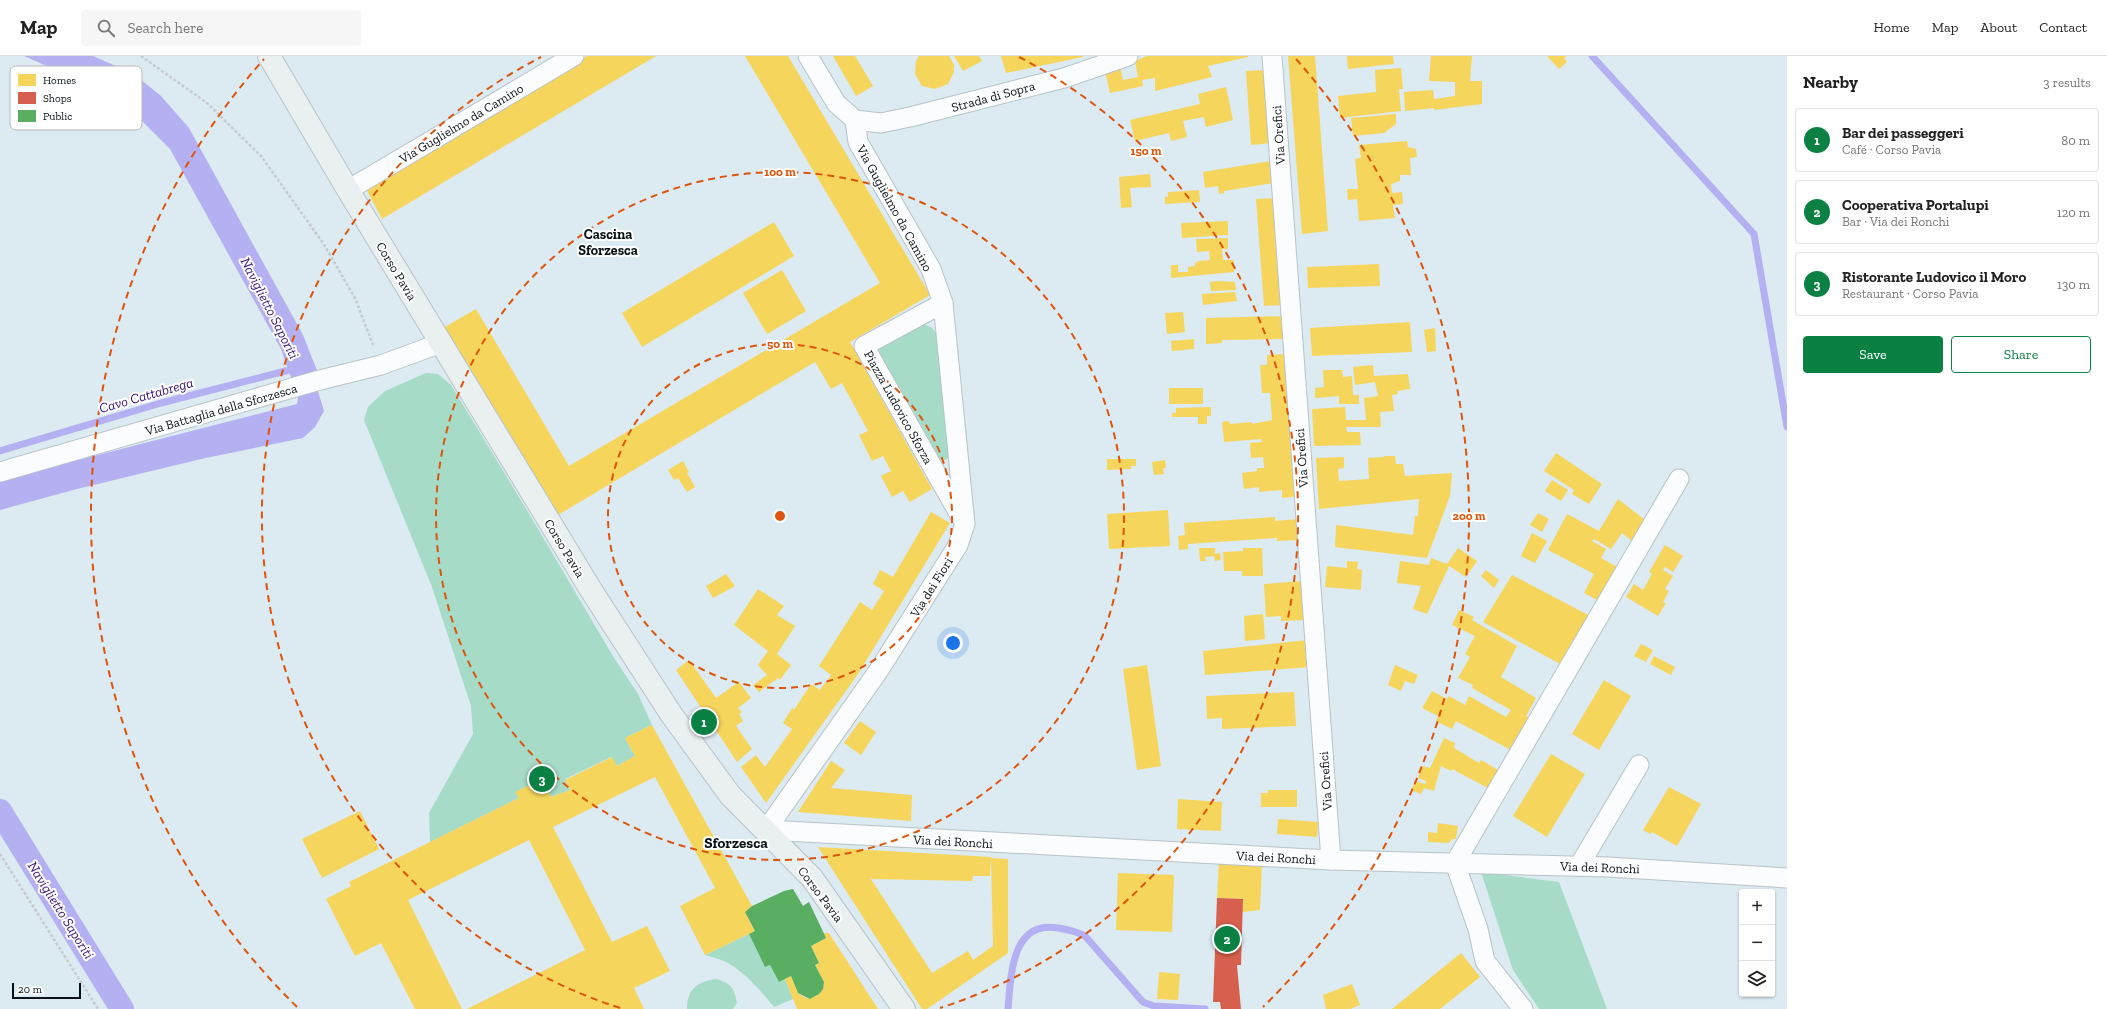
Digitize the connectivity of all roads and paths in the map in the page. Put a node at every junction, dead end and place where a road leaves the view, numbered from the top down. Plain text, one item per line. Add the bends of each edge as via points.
1 (141, 56) edge
2 (269, 56) edge
3 (574, 56) edge
4 (808, 56) edge
5 (1128, 56) edge
6 (1272, 56) edge
7 (855, 120) junction
8 (348, 190) junction
9 (943, 303) junction
10 (441, 343) junction
11 (381, 365) junction
12 (0, 472) edge
13 (1679, 479) dead end
14 (965, 524) junction
15 (1639, 765) dead end
16 (766, 830) junction
17 (0, 854) edge
18 (1331, 860) junction
19 (1455, 863) junction
20 (1579, 866) junction
21 (1787, 878) edge
22 (98, 1009) edge
23 (904, 1009) edge
24 (1523, 1009) edge

1 - 11 path via 207,103 261,156 323,242 355,298
2 - 8 main road, Corso Pavia
3 - 8 street, Via Guglielmo da Camino
4 - 7 street via 836,103
5 - 7 street, Strada di Sopra via 1064,78 910,117 881,123
6 - 18 street, Via Orefici
7 - 9 street, Via Guglielmo da Camino via 858,142 931,269
8 - 10 main road, Corso Pavia
9 - 14 street, Via dei Fiori
9 - 14 street, Piazza Ludovico Sforza via 864,346
10 - 11 street, Via Battaglia della Sforzesca
10 - 16 main road, Corso Pavia via 591,590 671,714 730,795
11 - 12 street, Via Battaglia della Sforzesca via 320,380
13 - 19 street
14 - 16 street, Via dei Fiori via 958,545 878,670
15 - 20 street
16 - 18 street, Via dei Ronchi
16 - 23 main road, Corso Pavia via 812,878
17 - 22 path
18 - 19 street, Via dei Ronchi
19 - 20 street, Via dei Ronchi
19 - 24 street via 1478,929 1485,961
20 - 21 street, Via dei Ronchi

